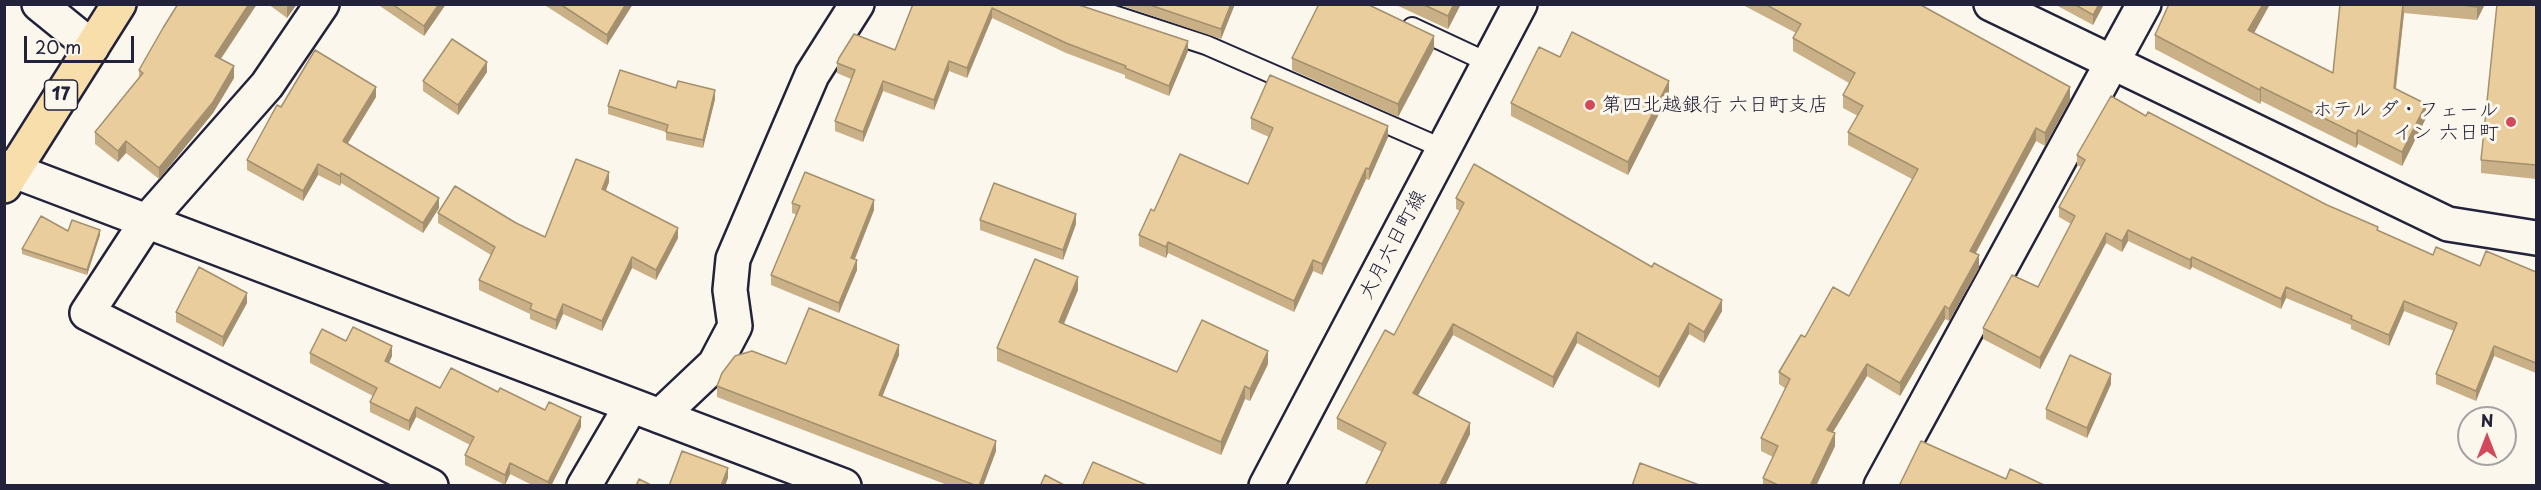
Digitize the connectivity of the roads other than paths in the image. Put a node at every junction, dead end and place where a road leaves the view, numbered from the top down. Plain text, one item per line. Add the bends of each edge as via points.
1 (39, 4) edge
2 (118, 4) edge
3 (322, 4) edge
4 (857, 4) edge
5 (1080, 4) edge
6 (1520, 4) edge
7 (1991, 4) edge
8 (2144, 4) edge
9 (1396, 19) edge
10 (92, 47) junction
11 (1489, 63) junction
12 (2111, 63) junction
13 (1444, 149) junction
14 (8, 175) edge
15 (147, 221) junction
16 (2536, 238) edge
17 (645, 411) junction
18 (431, 486) edge
19 (584, 486) edge
20 (844, 486) edge
21 (1266, 486) edge
22 (1881, 486) edge

1 - 10 street
2 - 10 highway, 17
3 - 15 street via 267,85
4 - 17 street via 812,75 733,260 730,290 735,326 715,364
5 - 13 lane via 1206,45
6 - 11 street, 大月六日町線
7 - 12 street
8 - 12 street
9 - 11 lane
10 - 14 highway, 17
11 - 13 street, 大月六日町線
12 - 16 street via 2448,224
12 - 22 street
13 - 21 street, 大月六日町線
14 - 15 street
15 - 17 street
15 - 18 street via 87,313
17 - 19 street
17 - 20 street

